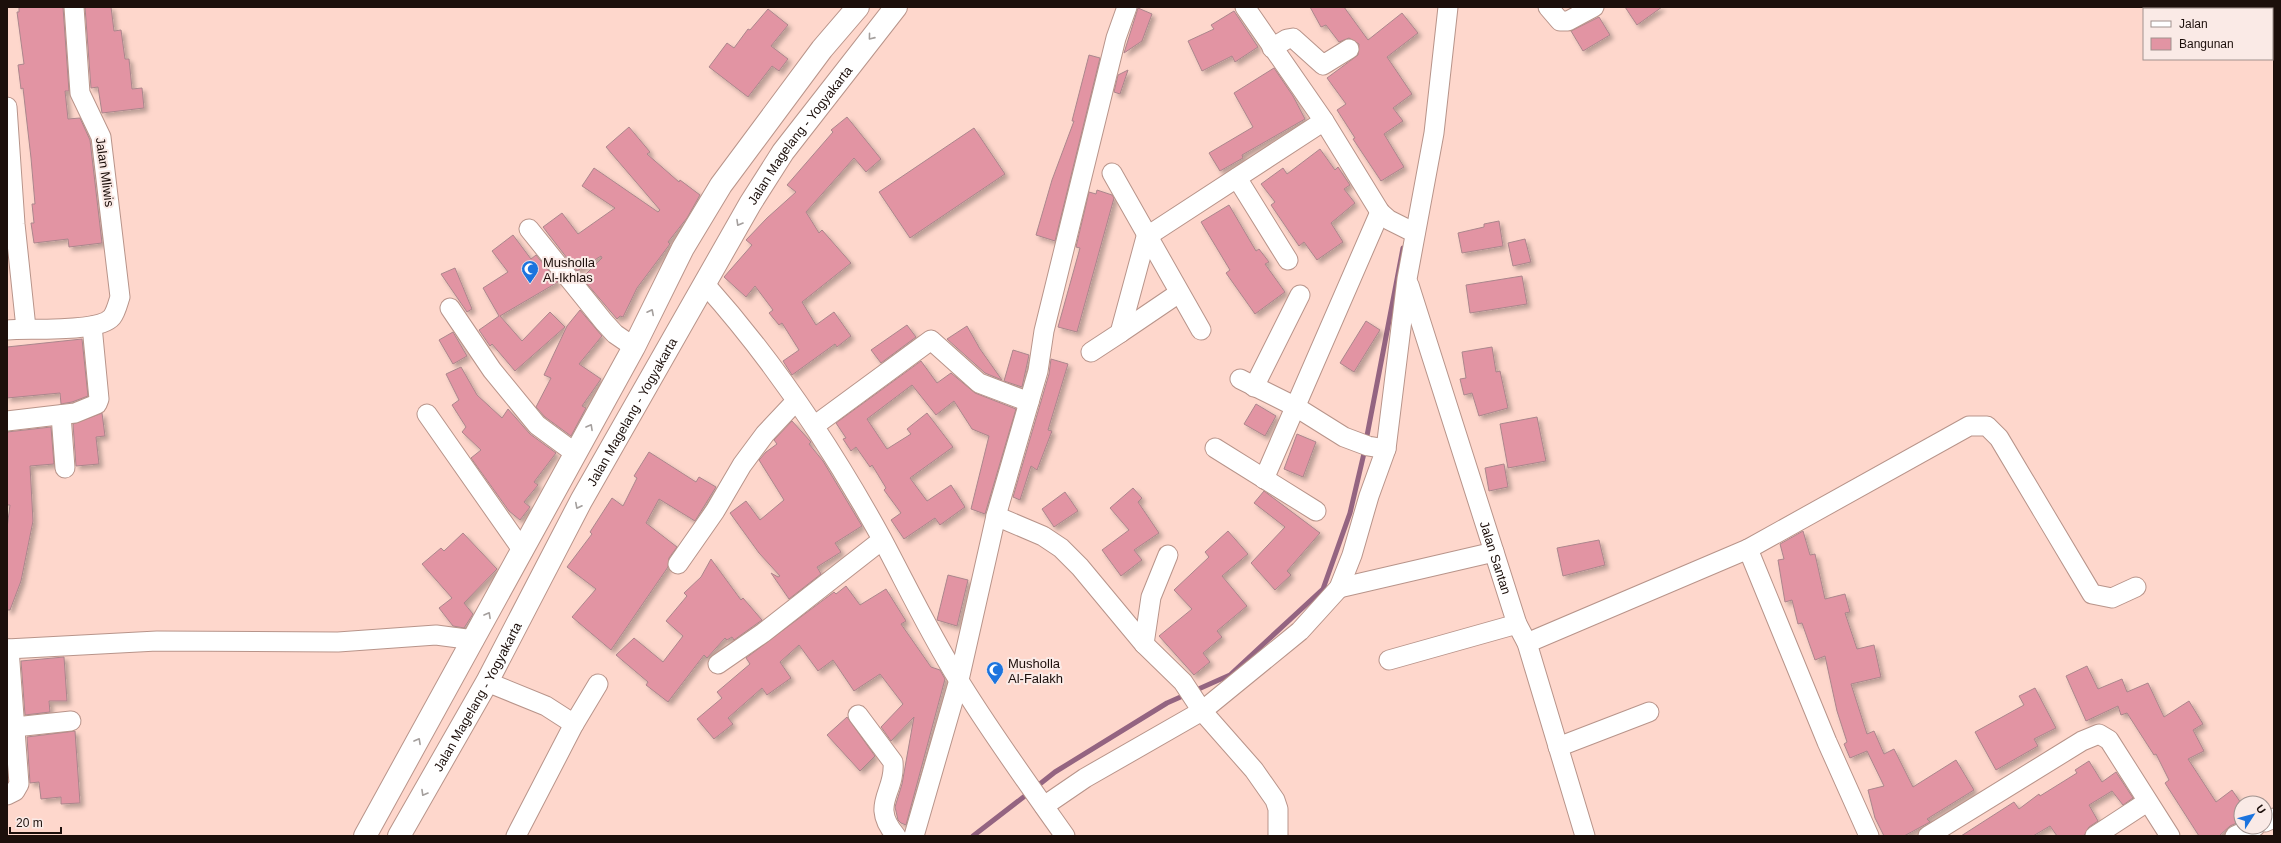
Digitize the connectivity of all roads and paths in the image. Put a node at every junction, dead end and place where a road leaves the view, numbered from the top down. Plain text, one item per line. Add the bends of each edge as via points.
1 (74, 7) edge
2 (858, 7) edge
3 (896, 7) edge
4 (1127, 7) edge
5 (1245, 7) edge
6 (1448, 7) edge
7 (1548, 7) edge
8 (1594, 7) edge
9 (1272, 48) junction
10 (1349, 49) dead end
11 (7, 107) edge
12 (1324, 121) junction
13 (8, 143) edge
14 (1112, 173) dead end
15 (1237, 178) junction
16 (1385, 216) junction
17 (11, 224) edge
18 (529, 229) dead end
19 (1412, 232) junction
20 (1146, 237) junction
21 (1288, 260) dead end
22 (1407, 280) junction
23 (704, 283) junction
24 (1179, 293) junction
25 (1300, 295) dead end
26 (450, 308) dead end
27 (92, 326) junction
28 (26, 328) junction
29 (7, 330) edge
30 (1201, 330) dead end
31 (1120, 333) junction
32 (634, 347) junction
33 (1091, 352) dead end
34 (796, 401) junction
35 (1029, 402) junction
36 (1296, 407) junction
37 (427, 414) dead end
38 (61, 415) junction
39 (7, 420) edge
40 (814, 426) junction
41 (1377, 447) junction
42 (1215, 448) dead end
43 (575, 453) junction
44 (65, 468) dead end
45 (1264, 479) junction
46 (1316, 511) dead end
47 (996, 516) junction
48 (882, 540) junction
49 (1748, 549) junction
50 (523, 551) junction
51 (1494, 552) junction
52 (1168, 555) dead end
53 (678, 564) dead end
54 (2136, 587) dead end
55 (1339, 588) junction
56 (1517, 624) junction
57 (474, 640) junction
58 (1527, 643) junction
59 (1144, 644) junction
60 (8, 649) edge
61 (1389, 660) dead end
62 (718, 664) dead end
63 (959, 680) junction
64 (488, 682) junction
65 (598, 684) dead end
66 (1199, 705) junction
67 (1649, 712) dead end
68 (858, 715) dead end
69 (71, 721) dead end
70 (574, 724) junction
71 (15, 727) junction
72 (1558, 747) junction
73 (7, 795) edge
74 (2147, 802) junction
75 (1041, 803) junction
76 (365, 836) edge
77 (399, 836) edge
78 (516, 836) edge
79 (896, 836) edge
80 (914, 836) edge
81 (1065, 836) edge
82 (1278, 836) edge
83 (1585, 836) edge
84 (1869, 836) edge
85 (1928, 836) edge
86 (2095, 836) edge
87 (2170, 836) edge

1 - 27 street, Jalan Mliwis via 80,93 101,137 120,297 112,316
32 -> 2 highway, Jalan Magelang - Yogyakarta via 683,248 720,185 822,49
3 -> 23 highway, Jalan Magelang - Yogyakarta via 782,152
4 - 35 street via 1116,38
5 - 9 street
6 - 19 street via 1434,133
7 - 8 street via 1560,21 1568,22
9 - 10 street via 1293,38 1323,65
9 - 12 street
11 - 13 street
12 - 15 street
12 - 16 street
13 - 17 street
14 - 20 street
15 - 20 street
15 - 21 street
16 - 19 street
16 - 36 street
17 - 28 street
18 - 32 street via 604,322 615,334
19 - 22 street
20 - 24 street
20 - 31 street
22 - 41 street
22 - 51 street, Jalan Santan
23 - 34 street via 740,323
23 -> 64 highway, Jalan Magelang - Yogyakarta via 581,501
24 - 30 street
24 - 31 street
25 - 36 street via 1247,383
26 - 43 street via 492,370 537,425
27 - 28 street
27 - 38 street via 99,400 93,407
28 - 29 street
31 - 33 street
43 -> 32 highway, Jalan Magelang - Yogyakarta
34 - 40 street
34 - 53 street via 765,434 742,465 715,511
35 - 40 street via 979,383 931,340
35 - 47 street
36 - 41 street via 1344,437
36 - 45 street
37 - 50 street
38 - 39 street
38 - 44 street
40 - 48 street
41 - 55 street via 1369,496 1352,555
42 - 45 street
43 - 50 highway, Jalan Magelang - Yogyakarta
45 - 46 street
47 - 59 street via 1043,536 1061,548
47 - 63 street
48 - 62 street via 763,633
48 - 63 street via 916,607
49 - 54 street via 1969,426 1987,426 1999,438 2092,594 2112,598
49 - 58 street
49 - 84 street via 1826,742
57 -> 50 highway, Jalan Magelang - Yogyakarta
51 - 55 street
51 - 56 street, Jalan Santan
52 - 59 street via 1151,597
55 - 66 street via 1300,631
56 - 58 street, Jalan Santan
56 - 61 street
57 - 60 street via 436,635 338,642 157,641
76 -> 57 highway, Jalan Magelang - Yogyakarta
58 - 72 street, Jalan Santan
59 - 66 street via 1183,682
60 - 71 street
63 - 75 street
63 - 80 street
64 - 70 street via 546,706
64 -> 77 highway, Jalan Magelang - Yogyakarta
65 - 70 street
66 - 75 street
66 - 82 street via 1254,770 1274,800 1278,809
67 - 72 street
68 - 79 street via 893,762 894,769 884,800 883,817
69 - 71 street
70 - 78 street
71 - 73 street via 19,784 15,791
72 - 83 street, Jalan Santan
74 - 85 street via 2109,740 2099,734 2082,741
74 - 86 street
74 - 87 street
75 - 81 street

